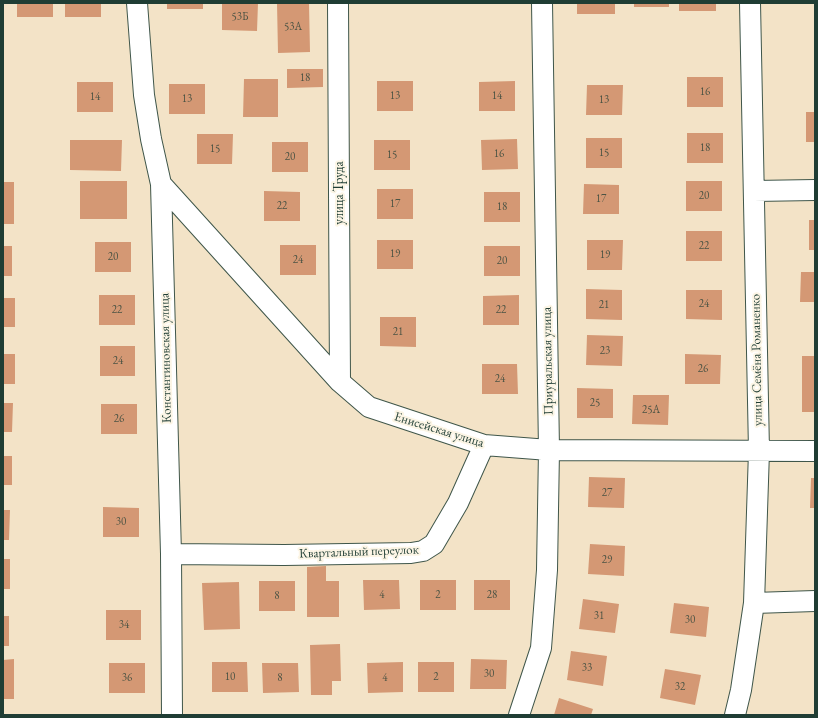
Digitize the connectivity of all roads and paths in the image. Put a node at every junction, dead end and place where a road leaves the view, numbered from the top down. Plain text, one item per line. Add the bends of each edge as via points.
1 (137, 3) edge
2 (338, 3) edge
3 (542, 3) edge
4 (750, 3) edge
5 (161, 184) junction
6 (815, 190) edge
7 (754, 191) junction
8 (340, 382) junction
9 (484, 445) junction
10 (549, 450) junction
11 (759, 451) junction
12 (815, 451) edge
13 (171, 554) junction
14 (815, 601) edge
15 (754, 603) junction
16 (172, 715) edge
17 (519, 715) edge
18 (735, 715) edge

1 - 5 street, Константиновская улица via 144,95
2 - 8 street, улица Труда
3 - 10 street, Приуральская улица
4 - 7 street, улица Семёна Романенко
5 - 8 street, Енисейская улица
5 - 13 street, Константиновская улица
6 - 7 street
7 - 11 street, улица Семёна Романенко
8 - 9 street, Енисейская улица via 369,407
9 - 10 street, Енисейская улица
9 - 13 street, Квартальный переулок via 454,510 434,544 423,551 284,555
10 - 11 street, Енисейская улица
10 - 17 street, Приуральская улица via 547,570 541,648
11 - 12 street, Енисейская улица
11 - 15 street, улица Семёна Романенко
13 - 16 street, Константиновская улица
14 - 15 street
15 - 18 street, улица Семёна Романенко

